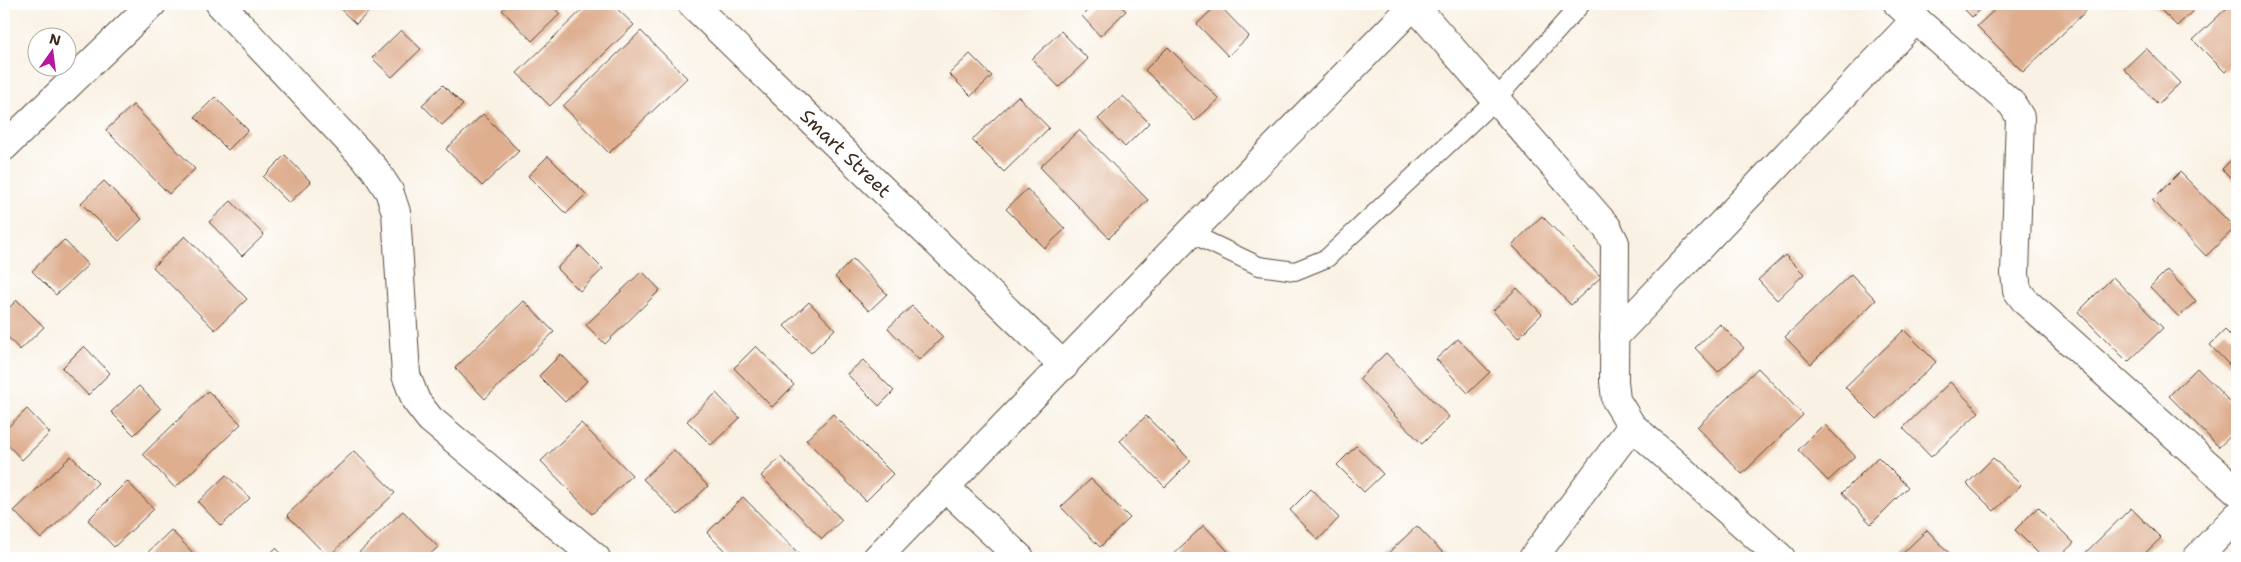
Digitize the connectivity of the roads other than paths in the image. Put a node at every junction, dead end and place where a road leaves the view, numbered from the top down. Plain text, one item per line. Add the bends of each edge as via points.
1 (152, 4) edge
2 (220, 4) edge
3 (692, 4) edge
4 (1414, 4) edge
5 (1581, 4) edge
6 (1907, 12) edge
7 (1496, 99) junction
8 (4, 147) edge
9 (1190, 233) junction
10 (1614, 337) junction
11 (1064, 366) junction
12 (1632, 426) junction
13 (945, 487) junction
14 (2237, 491) edge
15 (2237, 516) edge
16 (596, 558) edge
17 (877, 558) edge
18 (1020, 558) edge
19 (1534, 558) edge
20 (1781, 558) edge
21 (2197, 558) edge

1 - 8 street
2 - 16 street via 374,168 389,191 396,212 406,375 416,401 430,419
3 - 11 street, Smart Street
4 - 7 street
4 - 9 street
5 - 7 lane
6 - 10 street
6 - 14 street via 2012,104 2020,117 2017,290 2026,302
7 - 9 lane via 1327,258 1295,271 1258,266
7 - 10 street via 1607,227 1615,243
9 - 11 street
10 - 12 street via 1616,400
11 - 13 street
12 - 19 street
12 - 20 street
13 - 17 street
13 - 18 street
15 - 21 street

